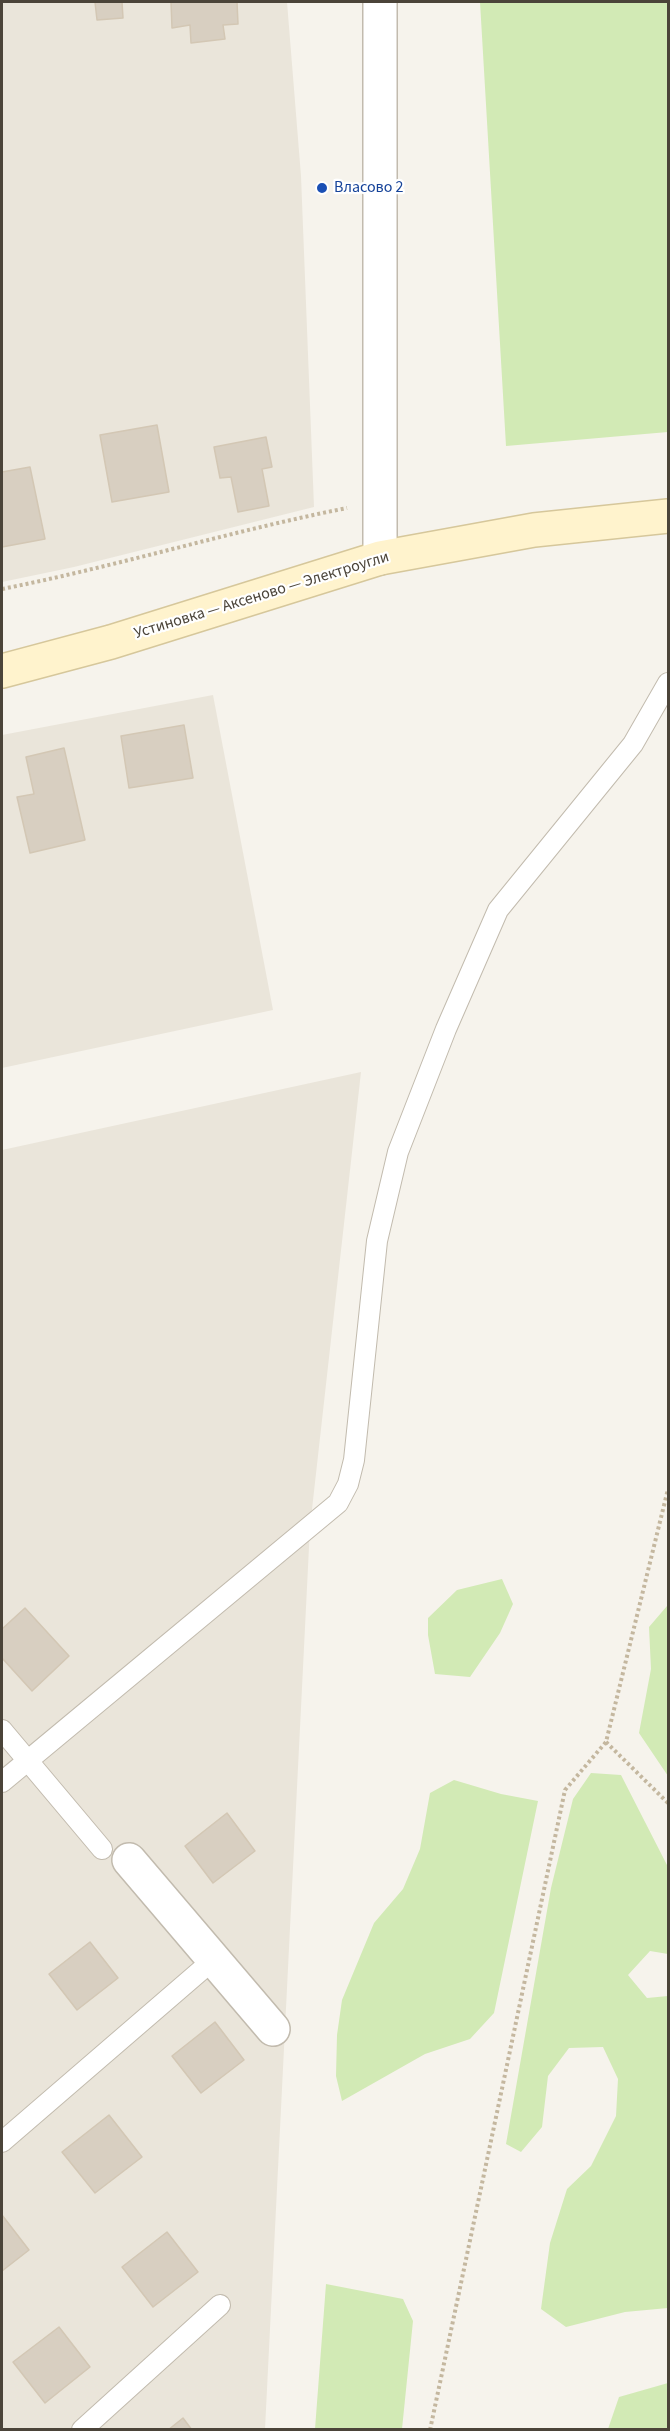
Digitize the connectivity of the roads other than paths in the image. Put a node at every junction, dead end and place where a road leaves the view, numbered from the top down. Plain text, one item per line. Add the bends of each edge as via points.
1 (380, 2) edge
2 (669, 516) edge
3 (380, 558) junction
4 (2, 671) edge
5 (669, 684) edge
6 (2, 1730) edge
7 (27, 1760) junction
8 (2, 1782) edge
9 (115, 1855) joint
10 (213, 1960) junction
11 (273, 2029) dead end
12 (2, 2142) edge
13 (220, 2306) dead end
14 (82, 2430) edge

1 - 3 street
2 - 3 main road, Устиновка — Аксеново — Электроугли via 534,530
3 - 4 main road, Устиновка — Аксеново — Электроугли via 111,642
5 - 7 lane via 633,744 498,910 446,1029 398,1152 376,1241 354,1460 338,1503
6 - 7 lane
7 - 8 lane
7 - 9 lane
9 - 10 street
10 - 11 street
10 - 12 lane
13 - 14 lane

